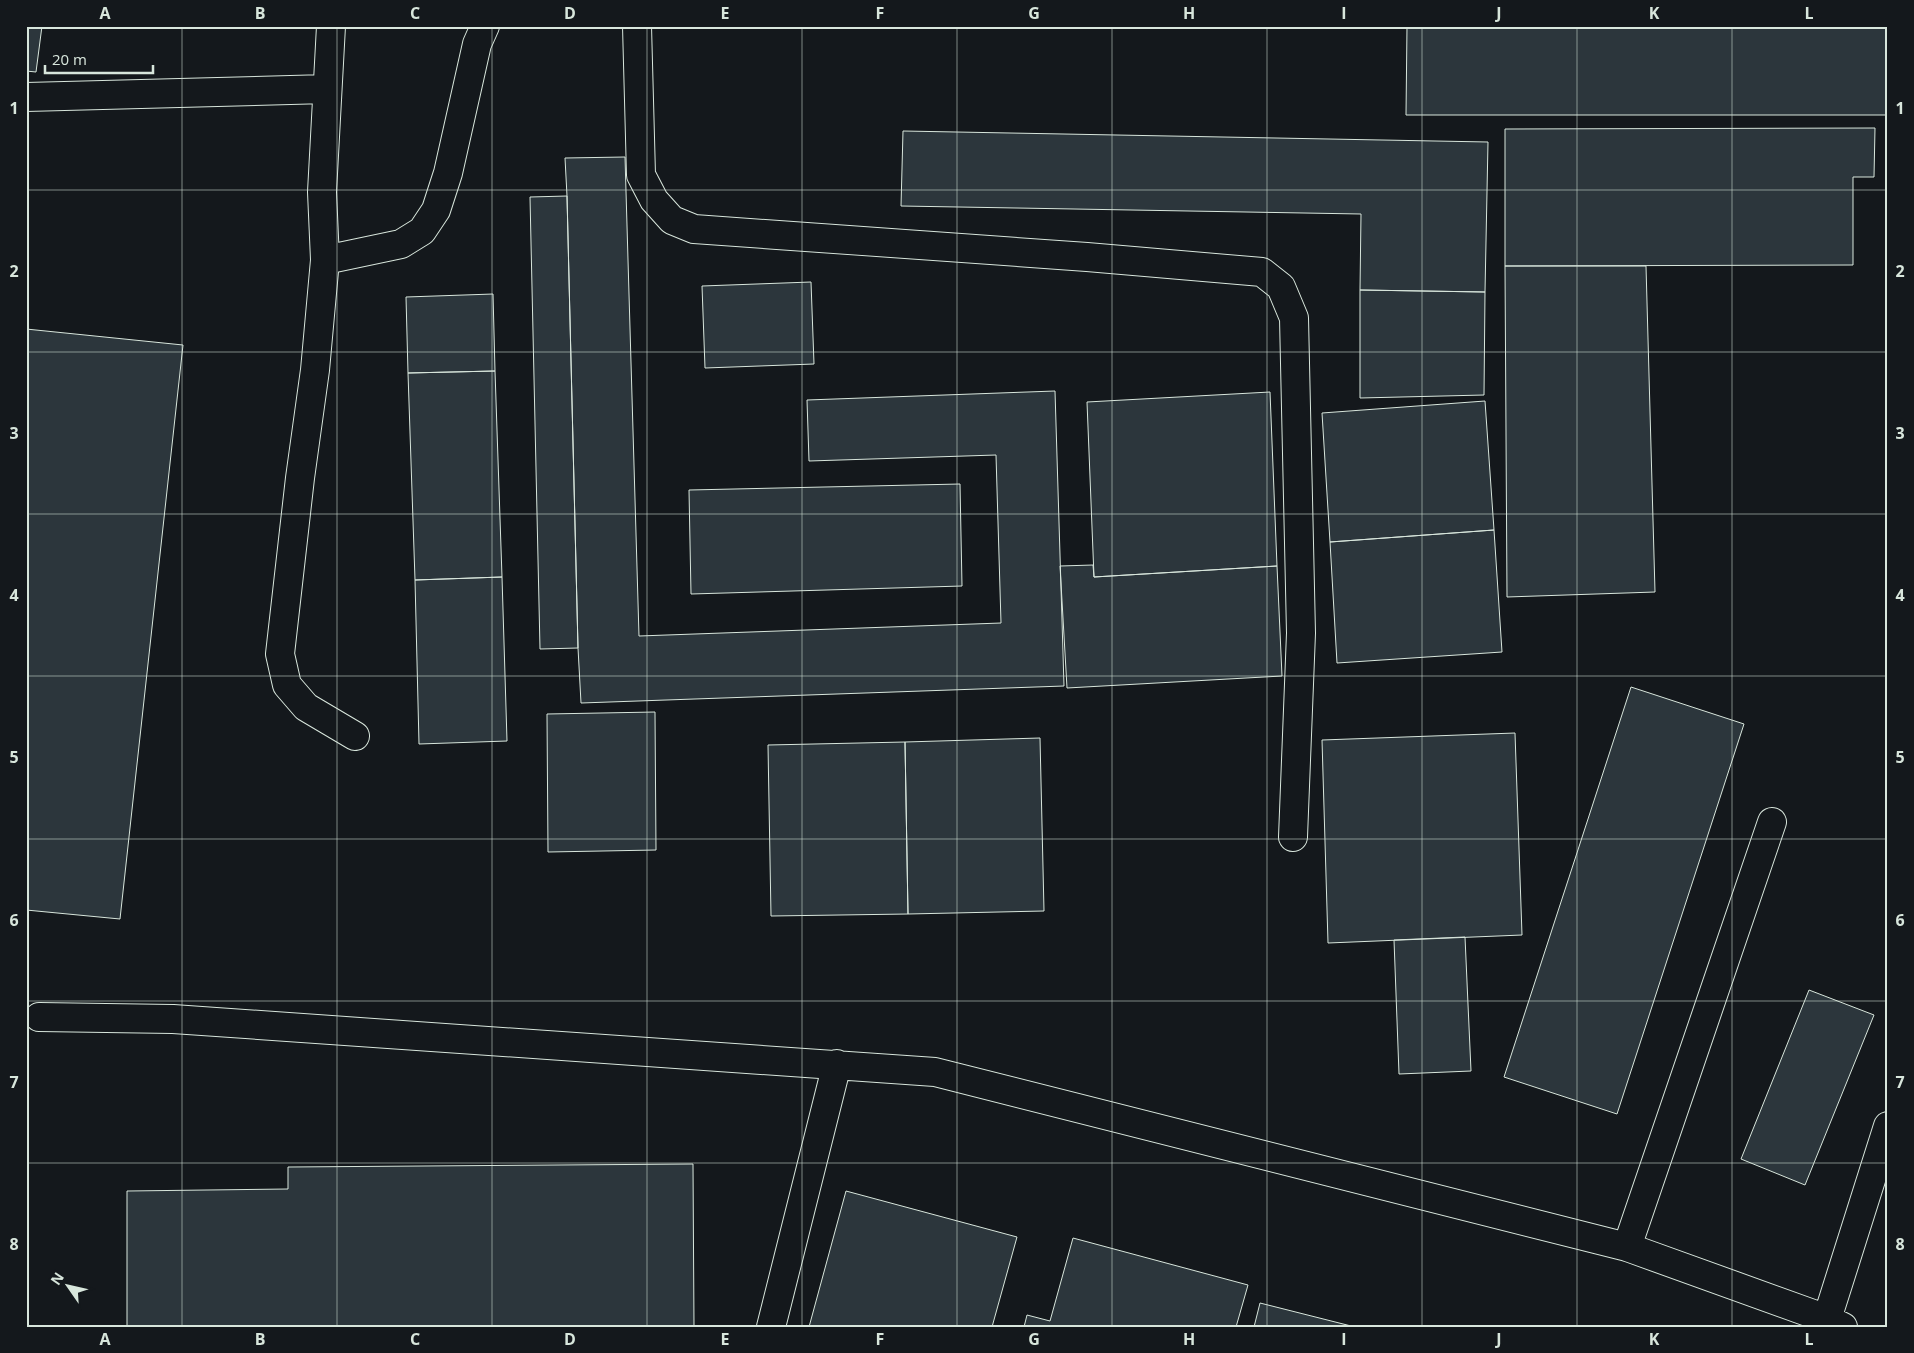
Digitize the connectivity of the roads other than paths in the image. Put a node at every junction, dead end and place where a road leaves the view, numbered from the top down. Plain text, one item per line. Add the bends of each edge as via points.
1 (331, 26) edge
2 (486, 26) edge
3 (637, 26) edge
4 (327, 89) junction
5 (26, 97) edge
6 (325, 260) junction
7 (355, 736) dead end
8 (1772, 822) dead end
9 (1293, 837) dead end
10 (39, 1017) dead end
11 (837, 1064) junction
12 (1888, 1126) edge
13 (1627, 1248) junction
14 (1835, 1323) edge
15 (771, 1327) edge

1 - 4 street
2 - 6 street via 477,44 448,173 436,210 422,231 402,244
3 - 9 street via 641,175 654,200 672,220 694,230 1087,256 1262,272 1281,287 1294,318 1301,633
4 - 5 street
4 - 6 street via 322,192
6 - 7 street via 315,370 280,654 287,685 306,707
8 - 13 street
10 - 11 street via 173,1019
11 - 13 street via 935,1072
11 - 15 street
12 - 14 street
13 - 14 street

